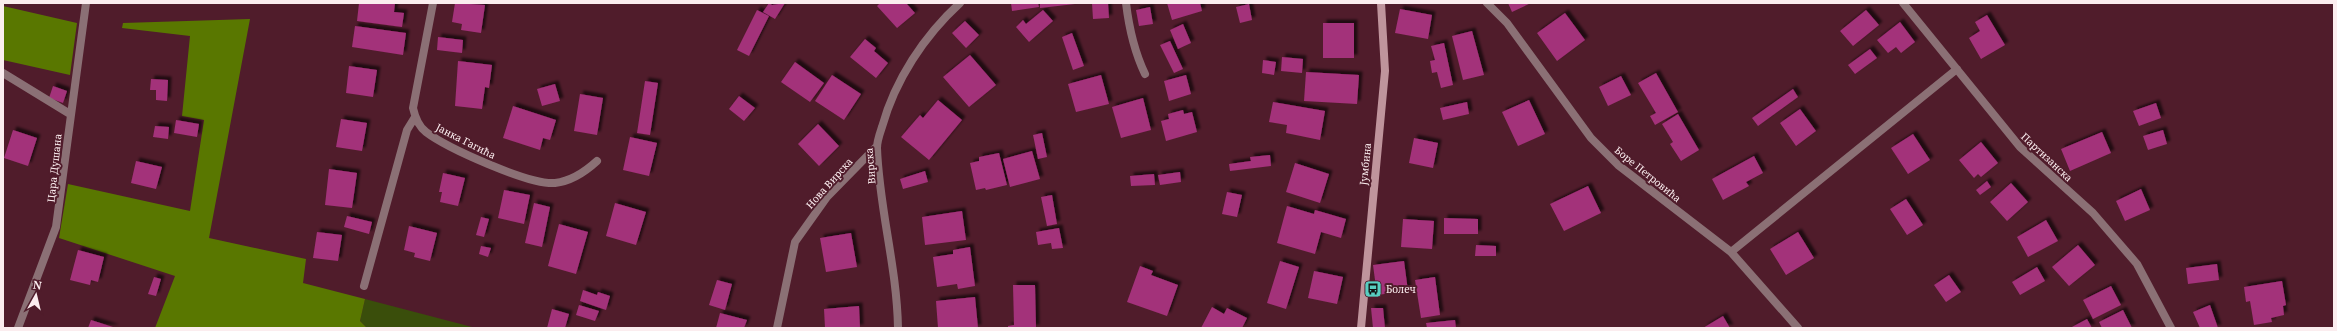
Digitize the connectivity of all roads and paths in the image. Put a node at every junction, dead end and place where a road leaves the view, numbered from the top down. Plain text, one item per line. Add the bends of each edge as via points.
1 (86, 3) edge
2 (433, 3) edge
3 (960, 3) edge
4 (1126, 3) edge
5 (1381, 3) edge
6 (1487, 3) edge
7 (1903, 3) edge
8 (1957, 69) junction
9 (3, 73) edge
10 (1145, 74) dead end
11 (70, 114) junction
12 (415, 117) junction
13 (877, 146) junction
14 (597, 161) dead end
15 (1731, 252) junction
16 (364, 286) dead end
17 (18, 328) edge
18 (777, 328) edge
19 (898, 328) edge
20 (1361, 328) edge
21 (1798, 328) edge
22 (2171, 328) edge

1 - 11 street, Цара Душана
2 - 12 street via 414,95
3 - 13 street, Вирска via 945,16 903,74 887,110
4 - 10 street via 1129,26
5 - 20 street, Јумбина via 1385,71
6 - 15 street, Боре Петровића via 1507,23 1591,138 1618,165
7 - 8 street, Партизанска
8 - 15 street
8 - 22 street, Партизанска via 2020,147 2093,213 2137,264
9 - 11 street
11 - 17 street, Цара Душана via 56,227
12 - 14 street, Јанка Гагића via 425,131 490,166 542,183 556,183 582,175
12 - 16 street via 407,130
13 - 18 street, Нова Вирска via 827,197 798,237 790,260
13 - 19 street, Вирска
15 - 21 street, Боре Петровића

